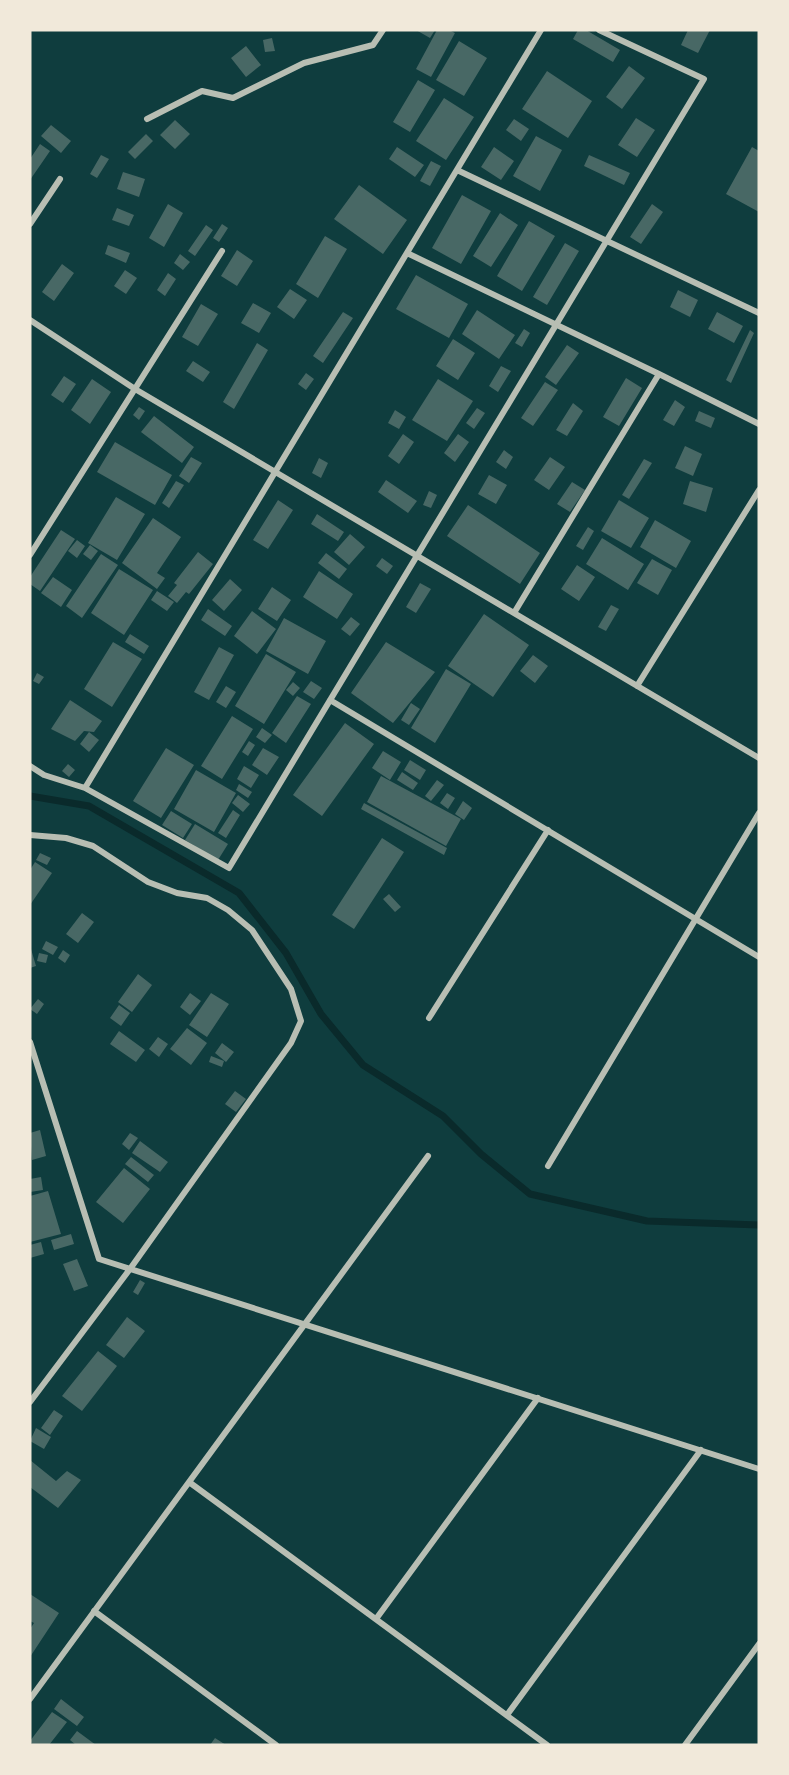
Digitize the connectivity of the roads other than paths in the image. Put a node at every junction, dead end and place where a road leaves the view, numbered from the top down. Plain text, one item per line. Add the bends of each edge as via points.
1 (383, 30) edge
2 (541, 30) edge
3 (598, 30) edge
4 (147, 119) dead end
5 (457, 170) junction
6 (60, 178) dead end
7 (30, 224) edge
8 (606, 242) junction
9 (222, 251) dead end
10 (407, 253) junction
11 (759, 313) edge
12 (30, 320) edge
13 (556, 324) junction
14 (659, 374) junction
15 (135, 389) junction
16 (759, 424) edge
17 (275, 472) junction
18 (759, 490) edge
19 (30, 555) edge
20 (417, 556) junction
21 (514, 613) junction
22 (637, 686) junction
23 (330, 700) junction
24 (759, 758) edge
25 (30, 766) edge
26 (85, 788) junction
27 (759, 813) edge
28 (548, 830) junction
29 (30, 836) edge
30 (696, 919) junction
31 (759, 957) edge
32 (429, 1018) dead end
33 (30, 1042) edge
34 (428, 1156) dead end
35 (548, 1166) dead end
36 (130, 1269) junction
37 (305, 1324) junction
38 (538, 1398) junction
39 (30, 1402) edge
40 (701, 1450) junction
41 (759, 1469) edge
42 (189, 1482) junction
43 (94, 1611) junction
44 (376, 1619) junction
45 (759, 1644) edge
46 (30, 1699) edge
47 (507, 1715) junction
48 (276, 1745) edge
49 (547, 1745) edge
50 (685, 1745) edge

1 - 4 street via 373,45 304,63 233,98 202,91
2 - 5 street
3 - 8 street via 704,79
5 - 8 street
5 - 10 street
6 - 7 street
8 - 11 street
8 - 13 street
9 - 15 street
10 - 13 street
10 - 17 street
12 - 15 street
13 - 14 street
13 - 20 street
14 - 16 street
14 - 21 street
15 - 17 street
15 - 19 street
17 - 20 street
17 - 26 street
18 - 22 street
20 - 21 street
20 - 23 street
21 - 22 street
22 - 24 street
23 - 26 street via 229,868
23 - 28 street
25 - 26 street via 44,775
27 - 30 street
28 - 30 street
28 - 32 street
29 - 36 street via 66,838 93,846 148,882 177,893 207,898 228,910 252,930 291,988 301,1021 291,1043
30 - 31 street
30 - 35 street
33 - 36 street via 99,1259
34 - 37 street
36 - 37 street
36 - 39 street
37 - 38 street
37 - 42 street
38 - 40 street
38 - 44 street
40 - 41 street
40 - 47 street
42 - 43 street
42 - 44 street
43 - 46 street
43 - 48 street
44 - 47 street
45 - 50 street
47 - 49 street

